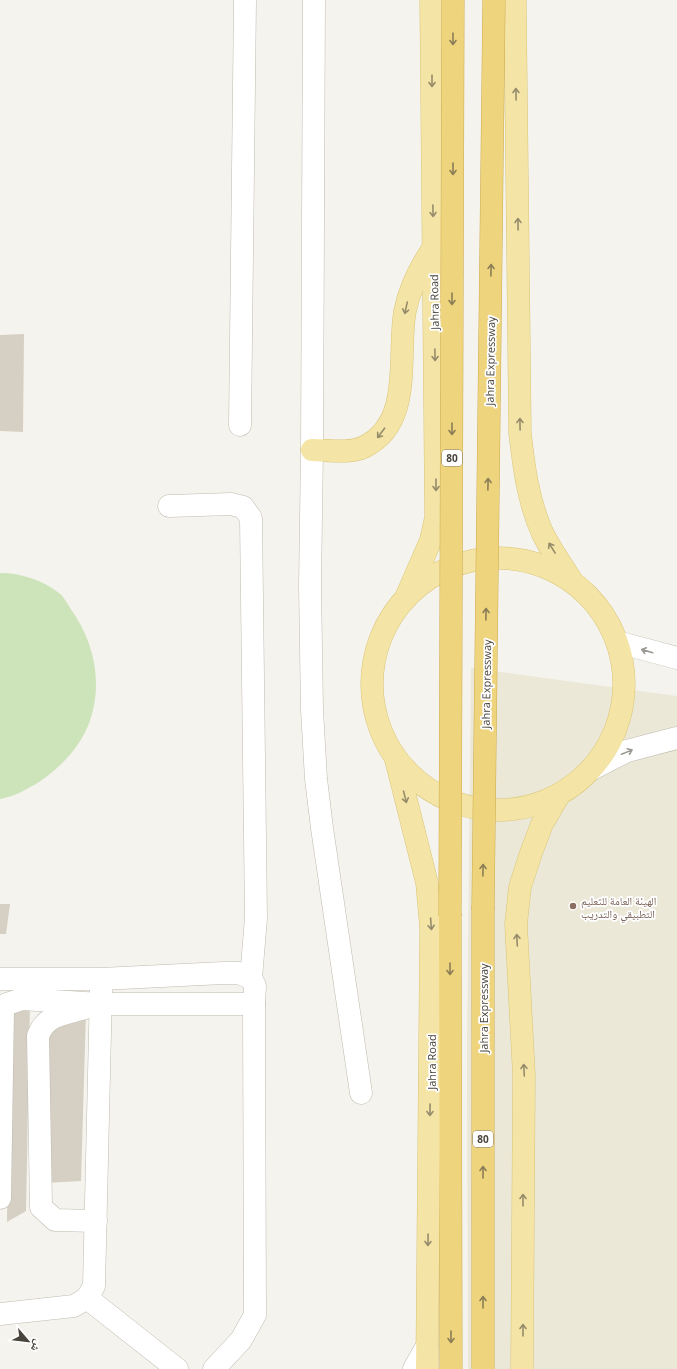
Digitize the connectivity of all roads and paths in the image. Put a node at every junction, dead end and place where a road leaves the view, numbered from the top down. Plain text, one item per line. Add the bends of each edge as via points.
1 (245, 0) edge
2 (314, 0) edge
3 (431, 0) edge
4 (453, 0) edge
5 (494, 0) edge
6 (515, 0) edge
7 (434, 247) junction
8 (240, 425) dead end
9 (312, 450) junction
10 (169, 506) dead end
11 (572, 581) junction
12 (406, 598) junction
13 (618, 642) junction
14 (677, 658) edge
15 (677, 738) edge
16 (396, 759) junction
17 (592, 769) junction
18 (558, 795) junction
19 (251, 978) junction
20 (0, 979) edge
21 (101, 979) junction
22 (100, 1004) junction
23 (254, 1004) junction
24 (361, 1093) dead end
25 (0, 1198) edge
26 (96, 1221) junction
27 (87, 1298) junction
28 (0, 1314) edge
29 (427, 1346) junction
30 (177, 1369) edge
31 (214, 1369) edge
32 (414, 1369) edge
33 (427, 1369) edge
34 (451, 1369) edge
35 (483, 1369) edge
36 (522, 1369) edge

1 - 8 street
2 - 9 street
3 -> 7 main road, Jahra Road
4 -> 34 highway, 80, bridge
35 -> 5 highway, Jahra Expressway / 80, bridge via 483,909
11 -> 6 main road via 543,534 532,507 525,479 520,433
7 -> 9 main road via 421,267 410,294 403,328 401,391 388,424 378,438 363,447
7 -> 12 main road, Jahra Road via 436,517 431,540
9 - 24 street via 310,586 316,779
10 - 19 street via 232,504 243,507 251,518 256,918
11 - 12 main road via 536,563 503,558 476,560 438,573
11 - 13 main road via 600,608
12 - 16 main road via 384,630 373,667 374,706 378,725
14 -> 13 street
13 - 17 main road via 624,680 620,718 613,736
17 -> 15 street via 628,751
16 - 18 main road via 409,774 442,798 480,810 500,811 527,807
16 -> 29 main road, Jahra Road via 427,883 431,928
17 - 18 main road
36 -> 18 main road via 524,1076 516,924 520,887 530,853
19 - 21 street via 223,973
19 - 23 street via 255,986
20 - 21 street
21 - 22 street
22 - 23 street
22 - 25 street via 22,999 7,1004 3,1010
22 - 26 street
22 - 26 street via 50,1018 42,1026 38,1036 41,1208 55,1220
23 - 31 street via 255,1315 241,1340
26 - 27 street via 96,1279
27 - 28 street via 74,1306
27 - 30 street
29 - 32 street
29 - 33 main road, Jahra Road

